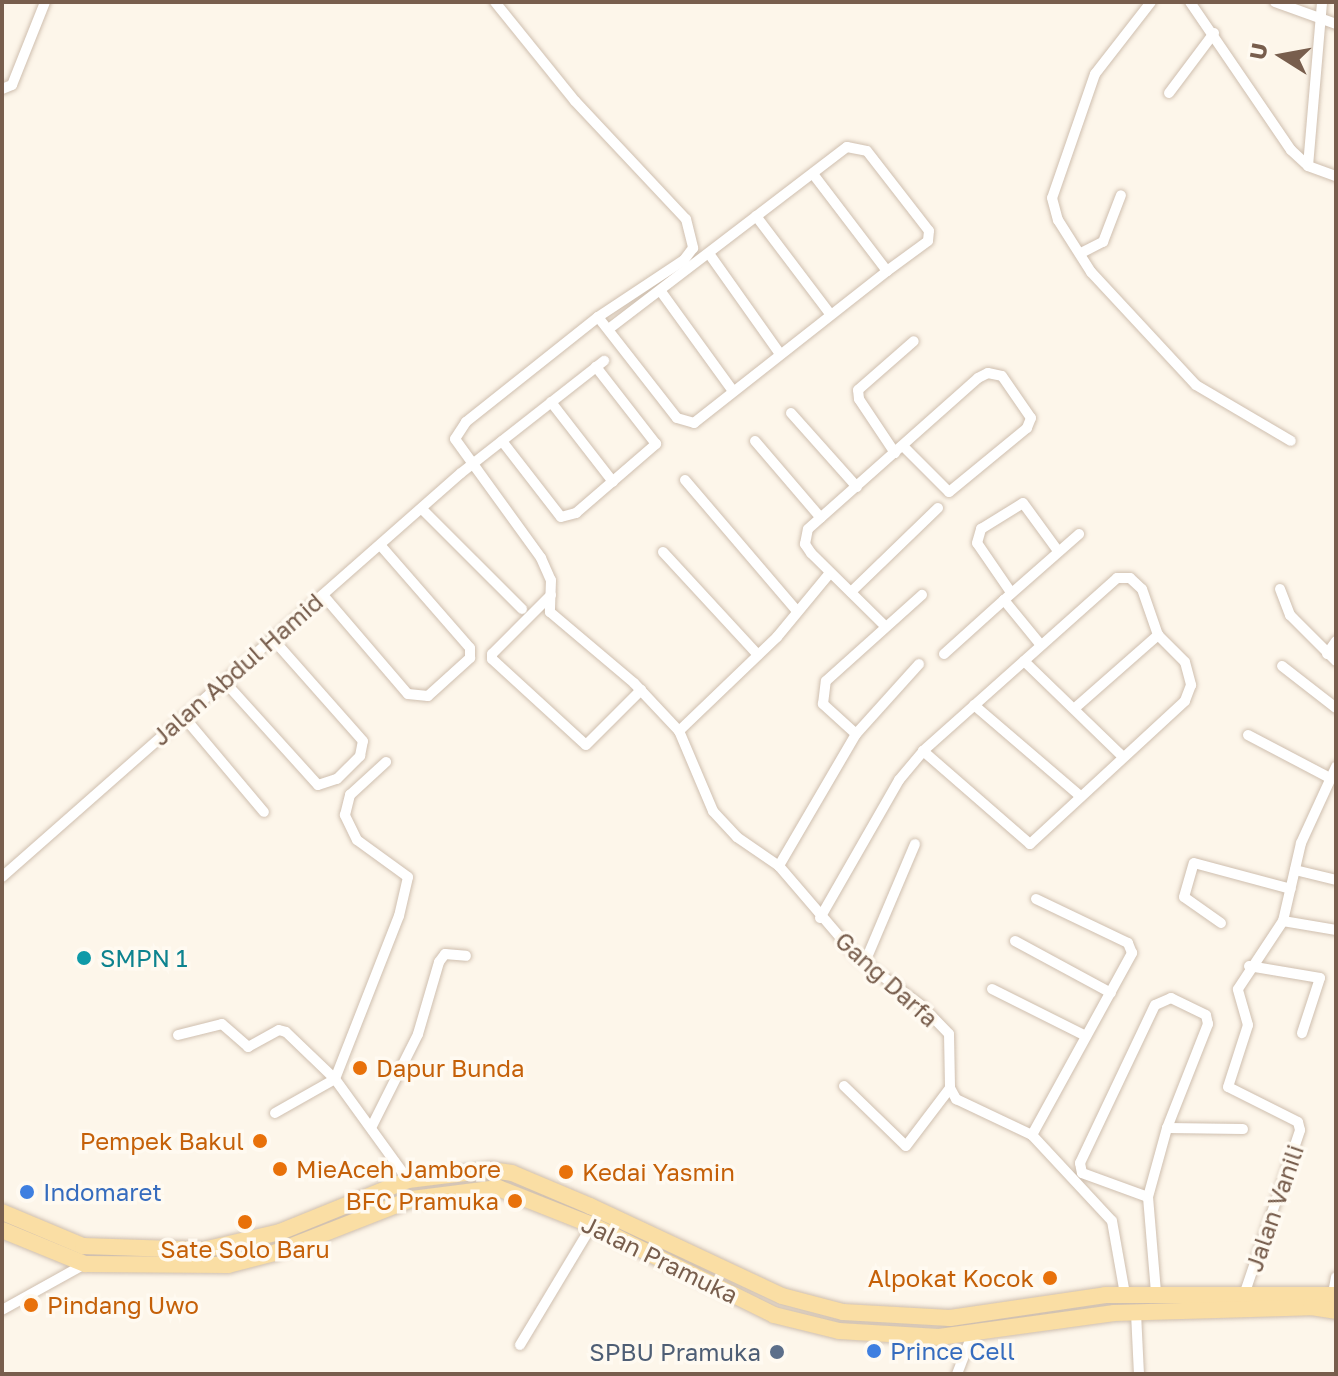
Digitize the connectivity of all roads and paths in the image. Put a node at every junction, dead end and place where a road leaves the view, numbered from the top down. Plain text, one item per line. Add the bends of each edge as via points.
1 (45, 2) edge
2 (512, 2) edge
3 (1151, 2) edge
4 (1190, 2) edge
5 (1275, 2) edge
6 (1322, 2) edge
7 (499, 6) edge
8 (1322, 15) junction
9 (1336, 24) edge
10 (1214, 33) junction
11 (2, 89) edge
12 (1169, 93) dead end
13 (1308, 166) junction
14 (813, 174) junction
15 (1336, 176) edge
16 (1121, 195) dead end
17 (756, 216) junction
18 (1081, 253) junction
19 (710, 255) junction
20 (887, 271) junction
21 (662, 293) junction
22 (830, 314) junction
23 (598, 317) junction
24 (610, 328) junction
25 (914, 341) dead end
26 (780, 354) junction
27 (733, 391) junction
28 (551, 402) junction
29 (791, 413) dead end
30 (502, 441) junction
31 (755, 441) dead end
32 (1291, 441) dead end
33 (899, 449) junction
34 (474, 462) junction
35 (685, 480) dead end
36 (613, 482) junction
37 (857, 487) junction
38 (938, 508) dead end
39 (423, 510) junction
40 (821, 518) junction
41 (1079, 534) dead end
42 (382, 547) junction
43 (1058, 551) junction
44 (663, 552) dead end
45 (830, 573) junction
46 (1280, 589) dead end
47 (851, 592) junction
48 (323, 595) junction
49 (551, 595) junction
50 (922, 595) dead end
51 (1007, 595) junction
52 (522, 609) dead end
53 (797, 611) junction
54 (885, 626) junction
55 (1158, 635) junction
56 (272, 638) junction
57 (1336, 641) edge
58 (1040, 644) junction
59 (944, 654) dead end
60 (758, 655) junction
61 (1332, 657) edge
62 (1024, 661) junction
63 (919, 664) dead end
64 (1282, 666) dead end
65 (224, 681) junction
66 (641, 690) junction
67 (974, 705) junction
68 (1075, 708) junction
69 (1336, 708) edge
70 (184, 717) junction
71 (679, 731) junction
72 (856, 734) junction
73 (1248, 735) dead end
74 (923, 751) junction
75 (1122, 756) junction
76 (386, 762) dead end
77 (1336, 767) edge
78 (1330, 778) junction
79 (1080, 796) junction
80 (264, 812) dead end
81 (915, 844) dead end
82 (779, 866) junction
83 (1295, 870) junction
84 (2, 877) edge
85 (1336, 880) edge
86 (1291, 889) junction
87 (1036, 899) dead end
88 (820, 918) junction
89 (1283, 921) junction
90 (1221, 923) dead end
91 (1336, 930) edge
92 (1015, 941) dead end
93 (466, 956) dead end
94 (865, 962) junction
95 (1249, 966) junction
96 (992, 989) dead end
97 (1111, 993) junction
98 (1302, 1033) dead end
99 (178, 1035) dead end
100 (1086, 1036) junction
101 (335, 1079) junction
102 (844, 1086) dead end
103 (950, 1088) junction
104 (275, 1113) dead end
105 (372, 1126) junction
106 (1167, 1128) junction
107 (1243, 1129) dead end
108 (1032, 1135) junction
109 (408, 1180) junction
110 (1148, 1197) junction
111 (2, 1212) edge
112 (592, 1225) junction
113 (2, 1230) edge
114 (85, 1264) junction
115 (1336, 1277) edge
116 (1245, 1292) junction
117 (1156, 1293) junction
118 (1125, 1294) junction
119 (782, 1296) junction
120 (1335, 1300) edge
121 (2, 1310) edge
122 (843, 1312) junction
123 (1136, 1313) junction
124 (774, 1315) junction
125 (839, 1331) junction
126 (972, 1335) junction
127 (520, 1345) dead end
128 (957, 1374) edge
129 (1139, 1374) edge

1 - 11 street via 12,85
2 - 7 street
3 - 18 street via 1095,74 1052,198 1058,220
4 - 10 street
5 - 8 street via 1289,11
6 - 8 street
7 - 23 street via 575,101 686,219 693,235 693,248 684,260
8 - 9 street
8 - 13 street
10 - 12 street
10 - 13 street via 1274,127
13 - 15 street
14 - 17 street
14 - 20 street
14 - 20 street via 847,147 860,147 925,225 928,241
16 - 18 street via 1103,242
17 - 19 street
17 - 22 street
18 - 32 street via 1091,272 1196,385
19 - 21 street
19 - 26 street
20 - 22 street
21 - 24 street
21 - 27 street
22 - 26 street
23 - 24 street
23 - 34 street, Gang Darfa via 456,431 457,445
24 - 27 street via 683,423 694,423
25 - 33 street via 858,390 859,399
26 - 27 street
28 - 30 street, Jalan Abdul Hamid
28 - 36 street
28 - 36 street, Jalan Abdul Hamid via 600,364 656,444
29 - 37 street
30 - 34 street, Jalan Abdul Hamid
30 - 36 street via 563,518
31 - 40 street
33 - 33 street via 988,373 1002,376 1031,418 1027,428 949,492
33 - 37 street
34 - 39 street, Jalan Abdul Hamid
34 - 49 street, Gang Darfa via 541,558
35 - 53 street
37 - 40 street
38 - 47 street
39 - 42 street, Jalan Abdul Hamid
39 - 52 street
40 - 45 street via 808,529 805,544
41 - 43 street
42 - 48 street, Jalan Abdul Hamid
42 - 48 street via 470,648 470,658 428,696 408,694
43 - 51 street
43 - 51 street via 1023,503 981,529 977,543
44 - 60 street
45 - 47 street
45 - 53 street
46 - 61 street via 1290,615
47 - 54 street
48 - 56 street, Jalan Abdul Hamid
49 - 66 street, Gang Darfa via 548,604 555,618
49 - 66 street via 492,659 586,745
50 - 54 street
51 - 58 street
51 - 59 street
53 - 60 street
54 - 72 street via 822,690 826,709
55 - 58 street via 1142,589 1123,577
55 - 68 street
55 - 75 street via 1185,662 1189,695
56 - 65 street, Jalan Abdul Hamid
56 - 65 street via 363,741 360,756 337,779 318,785
57 - 61 street
58 - 62 street
60 - 71 street
62 - 67 street
62 - 68 street
63 - 72 street
64 - 69 street
65 - 70 street, Jalan Abdul Hamid
66 - 71 street, Gang Darfa
67 - 74 street
67 - 79 street
68 - 75 street
70 - 80 street
70 - 84 street, Jalan Abdul Hamid
71 - 82 street, Gang Darfa via 713,811 737,837
72 - 82 street
73 - 78 street
74 - 79 street via 1026,844 1036,842
74 - 88 street via 899,780
75 - 79 street
76 - 101 street via 350,795 345,815 357,840 408,877 407,885
77 - 78 street, Jalan Vanili
78 - 83 street, Jalan Vanili
81 - 94 street
82 - 88 street, Gang Darfa
83 - 85 street
83 - 86 street, Jalan Vanili
86 - 89 street, Jalan Vanili
86 - 90 street via 1194,863 1184,897
87 - 97 street via 1131,945 1131,957
88 - 94 street, Gang Darfa
89 - 91 street
89 - 95 street, Jalan Vanili
92 - 97 street
93 - 105 street via 445,954 439,962 418,1034
94 - 103 street, Gang Darfa via 949,1034
95 - 98 street via 1320,978
95 - 116 street, Jalan Vanili via 1238,989 1248,1025 1226,1084 1298,1122 1300,1130
96 - 100 street
97 - 100 street
99 - 101 street via 222,1024 248,1047 279,1030
100 - 108 street
101 - 104 street
101 - 105 street
102 - 103 street via 906,1146
103 - 108 street via 956,1099
105 - 109 street
106 - 107 street
106 - 110 street
106 - 110 street via 1208,1024 1206,1015 1171,998 1155,1005 1080,1163 1088,1177
108 - 118 street via 1112,1221
109 - 111 main road, Jalan Pramuka via 280,1232 203,1250 83,1246
109 - 119 main road, Jalan Pramuka via 471,1170 512,1173
110 - 117 street
112 - 114 main road, Jalan Pramuka via 510,1191 473,1189 412,1199 274,1253 228,1265
112 - 124 main road, Jalan Pramuka
112 - 127 street
113 - 114 main road, Jalan Pramuka
114 - 121 street
115 - 120 street
116 - 117 main road, Jalan Pramuka
116 - 120 main road, Jalan Pramuka
117 - 118 main road, Jalan Pramuka
118 - 122 main road, Jalan Pramuka via 950,1318
119 - 122 main road, Jalan Pramuka
119 - 124 main road
120 - 123 main road, Jalan Pramuka
122 - 125 main road
123 - 126 main road, Jalan Pramuka
123 - 129 street
124 - 125 main road, Jalan Pramuka
125 - 126 main road, Jalan Pramuka
126 - 128 street

